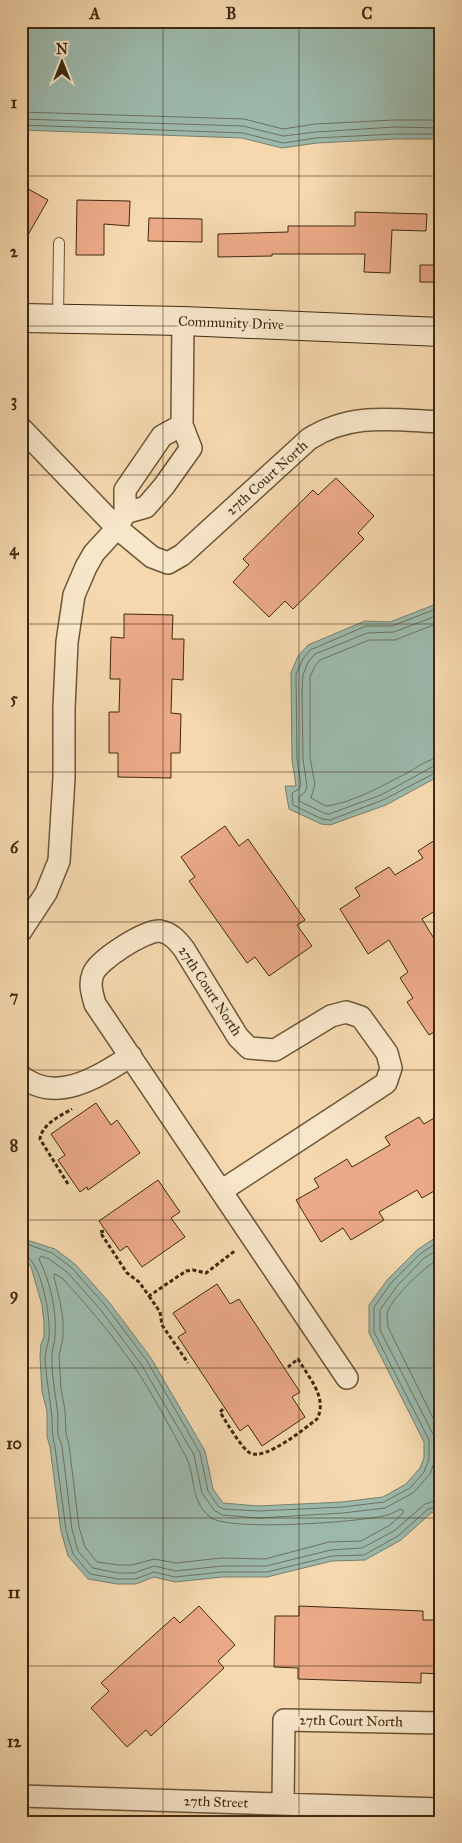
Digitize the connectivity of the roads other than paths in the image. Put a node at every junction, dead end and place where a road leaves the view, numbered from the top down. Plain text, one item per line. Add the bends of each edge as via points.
1 (59, 243) dead end
2 (21, 318) edge
3 (58, 319) junction
4 (183, 321) junction
5 (441, 332) edge
6 (441, 422) edge
7 (182, 425) junction
8 (21, 428) edge
9 (121, 521) junction
10 (21, 931) edge
11 (131, 1056) junction
12 (21, 1076) edge
13 (221, 1191) junction
14 (347, 1378) dead end
15 (441, 1723) edge
16 (21, 1796) edge
17 (283, 1804) junction
18 (441, 1809) edge

1 - 3 lane
2 - 3 street, Community Drive
3 - 4 street, Community Drive
4 - 5 street, Community Drive
4 - 7 street
6 - 9 street, 27th Court North via 355,421 323,430 309,439 182,556 168,563 152,557
7 - 9 street via 162,436 126,490
7 - 9 street via 191,448 146,507
8 - 9 street, 27th Court North
9 - 10 street via 94,553 74,595 67,642 59,861 46,893
11 - 12 street via 97,1077 64,1088 30,1084
11 - 13 street, 27th Court North
11 - 13 street, 27th Court North via 96,1004 91,988 93,972 103,960 143,935 158,931 174,936 238,1037 250,1048 275,1050 331,1016 346,1012 361,1017 387,1053 392,1068 386,1083
13 - 14 street, 27th Court North
15 - 17 street, 27th Court North via 284,1720
16 - 17 street, 27th Street
17 - 18 street, 27th Street

